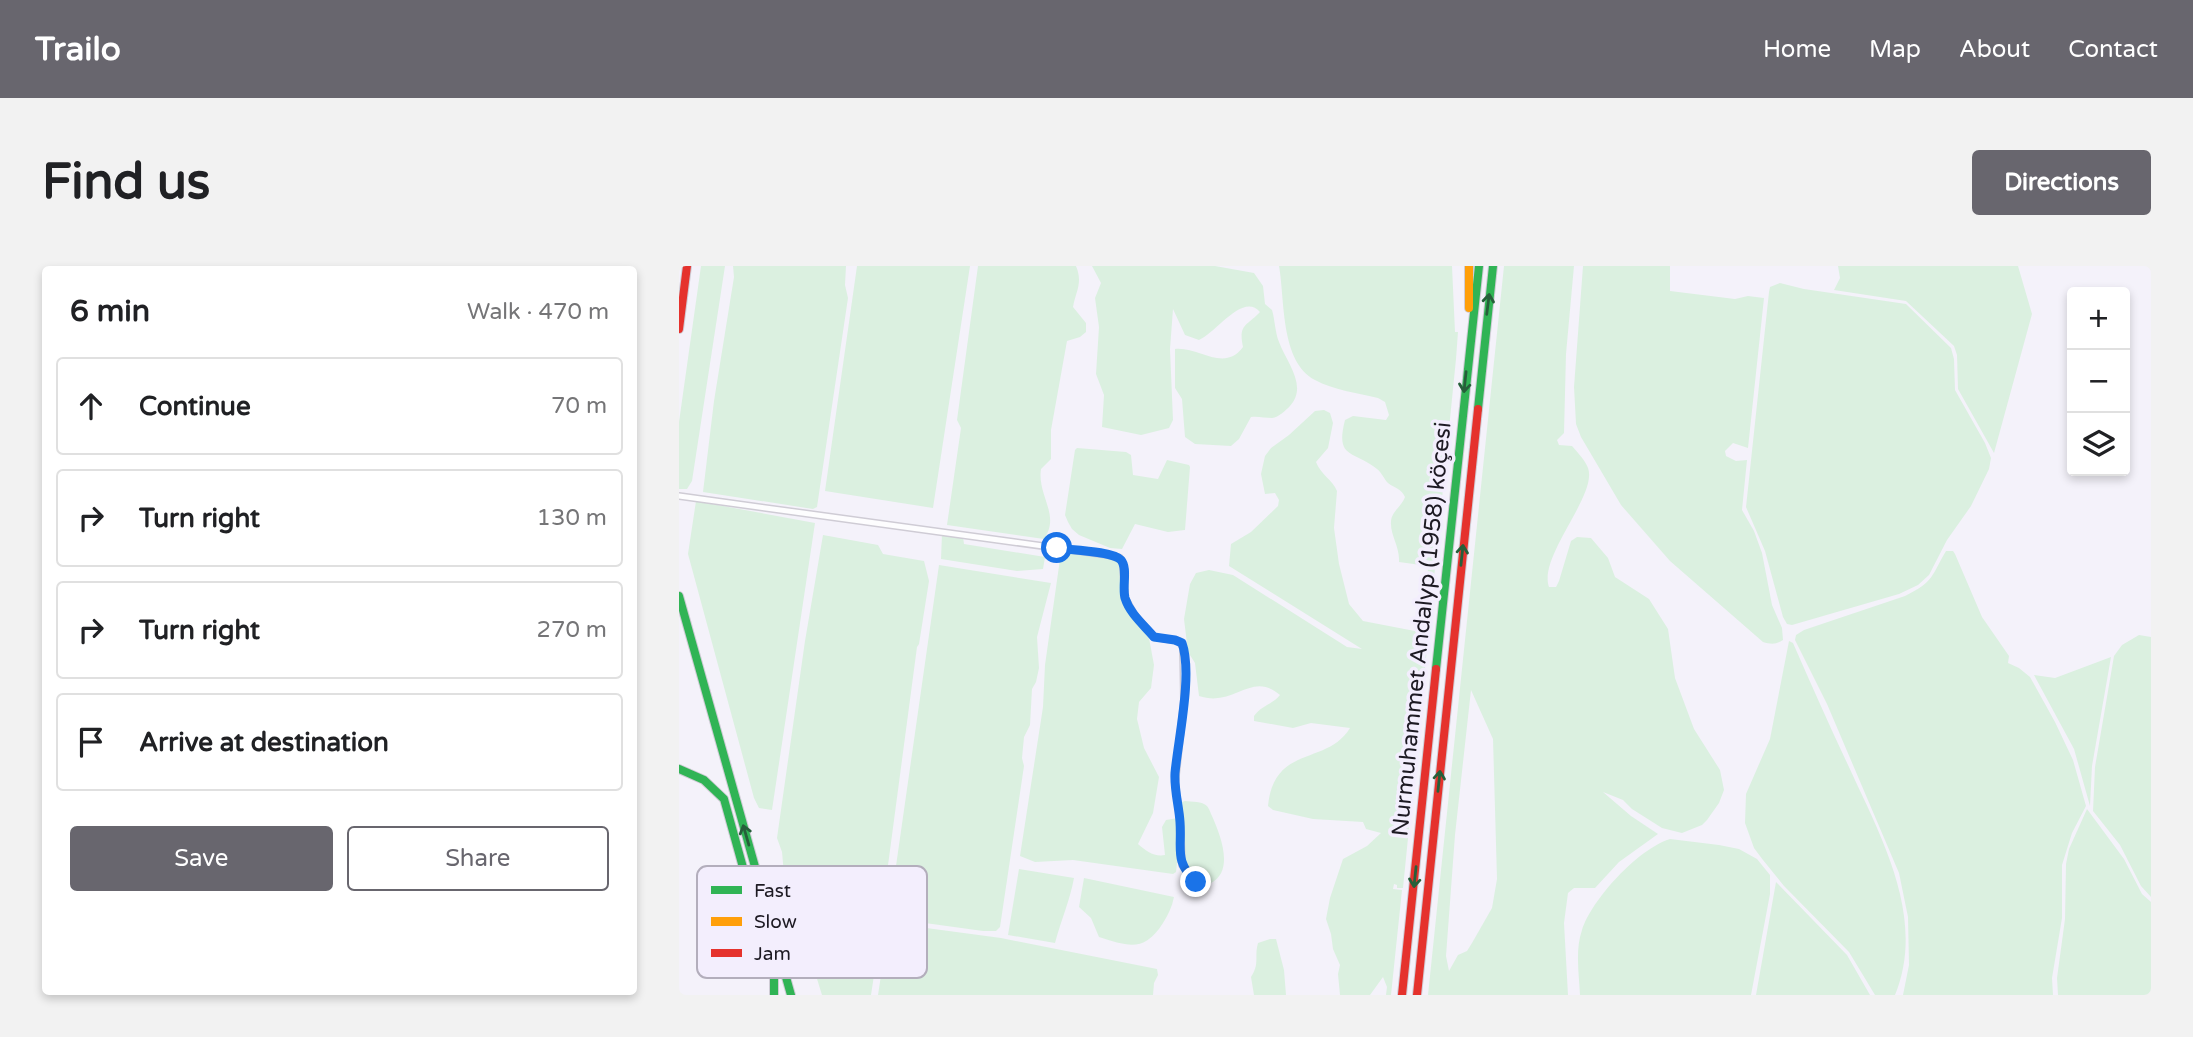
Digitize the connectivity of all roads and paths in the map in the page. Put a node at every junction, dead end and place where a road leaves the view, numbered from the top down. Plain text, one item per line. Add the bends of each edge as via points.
1 (687, 266) edge
2 (1469, 266) edge
3 (1479, 266) edge
4 (1493, 266) edge
5 (679, 329) edge
6 (1470, 339) junction
7 (679, 496) edge
8 (679, 596) edge
9 (679, 769) edge
10 (743, 866) edge
11 (755, 866) edge
12 (1196, 882) dead end
13 (786, 978) edge
14 (791, 995) edge
15 (1402, 995) edge
16 (1416, 995) edge

1 - 5 main road
2 - 6 main road
3 - 6 main road, Nurmuhammet Andalyp (1958) köçesi
16 -> 4 main road, Nurmuhammet Andalyp (1958) köçesi
6 -> 15 main road, Nurmuhammet Andalyp (1958) köçesi
7 - 12 street via 1120,558 1130,608 1154,637 1179,641 1184,651 1175,784 1182,865
11 -> 8 main road
9 - 10 main road via 711,783 724,799
14 -> 13 main road

